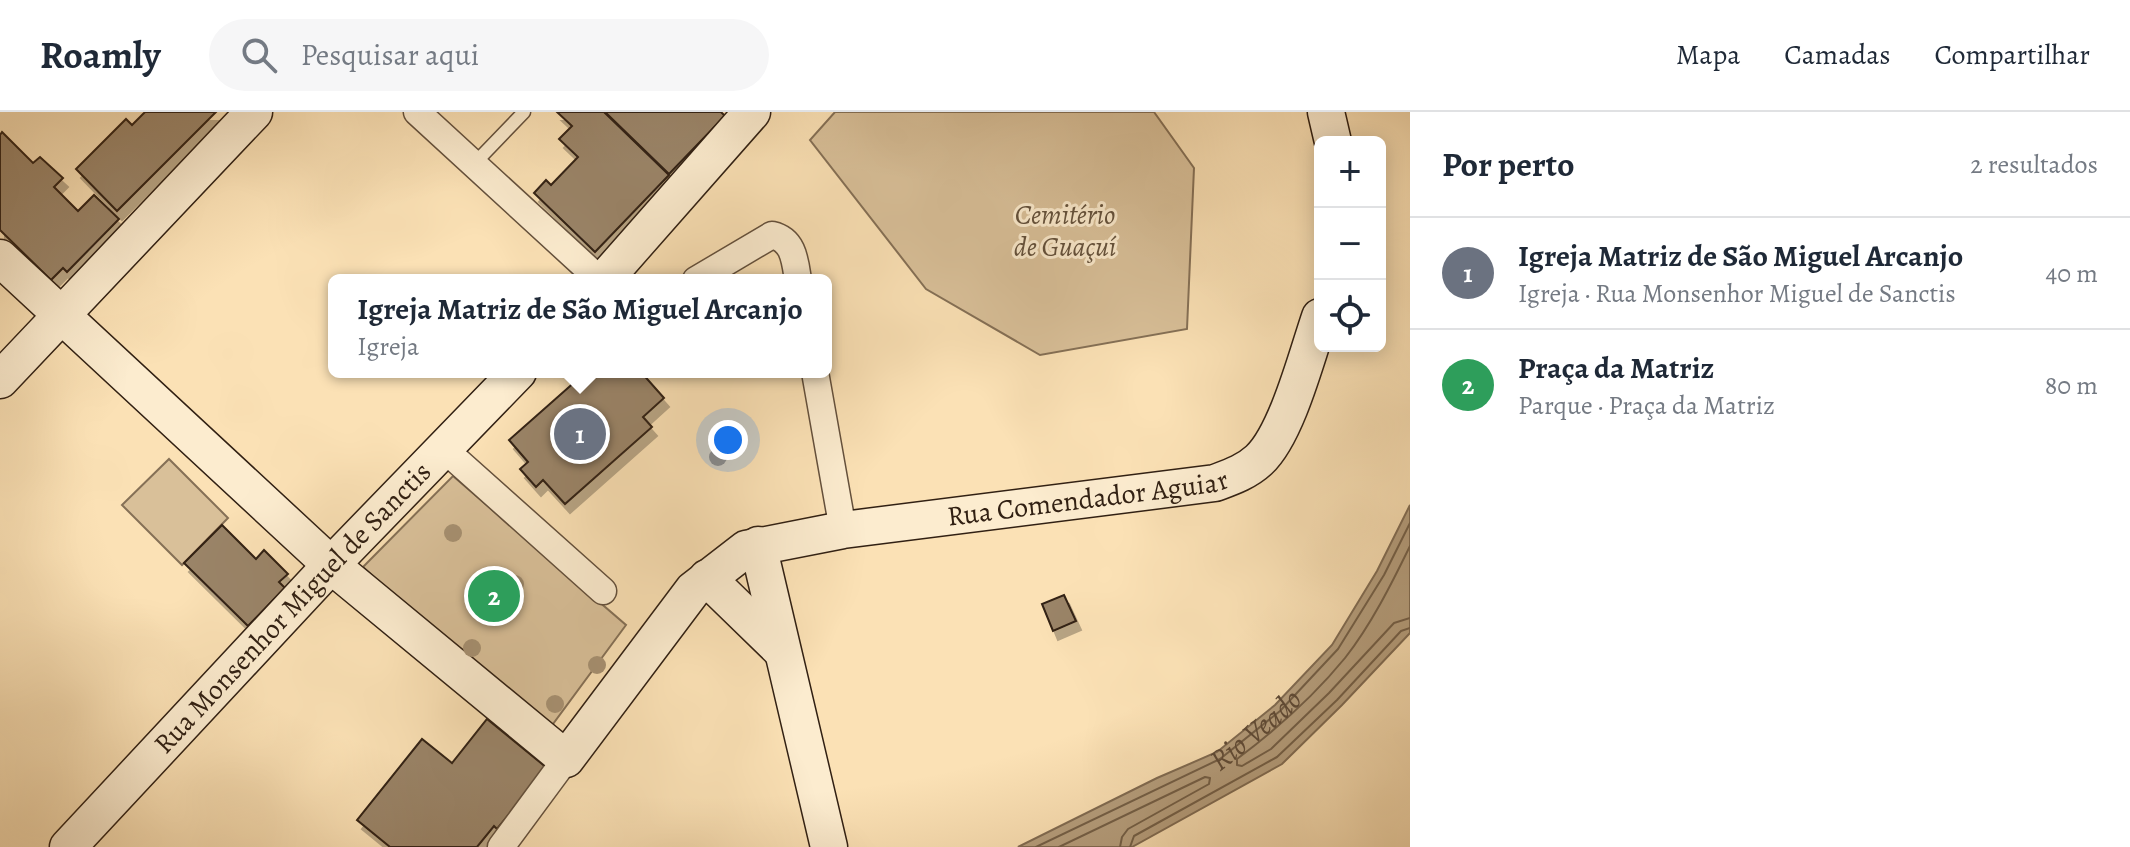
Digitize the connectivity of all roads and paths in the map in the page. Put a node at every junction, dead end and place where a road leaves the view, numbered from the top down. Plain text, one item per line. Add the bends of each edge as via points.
1 (254, 112) edge
2 (417, 112) edge
3 (524, 112) edge
4 (752, 112) edge
5 (1326, 112) edge
6 (1332, 136) edge
7 (474, 164) junction
8 (0, 258) edge
9 (595, 274) edge
10 (607, 274) edge
11 (706, 274) edge
12 (797, 274) edge
13 (0, 289) edge
14 (54, 322) junction
15 (1314, 334) edge
16 (512, 378) edge
17 (816, 378) edge
18 (0, 380) edge
19 (444, 449) junction
20 (843, 530) junction
21 (758, 545) junction
22 (324, 573) junction
23 (707, 578) junction
24 (603, 591) dead end
25 (782, 651) junction
26 (566, 759) junction
27 (68, 847) edge
28 (501, 847) edge
29 (829, 847) edge

1 - 14 street
2 - 7 street
3 - 7 lane
4 - 10 street
5 - 6 street
7 - 9 street
8 - 14 street
11 - 12 street via 772,235 790,246
13 - 14 street
14 - 18 street
14 - 22 street
15 - 20 street, Rua Comendador Aguiar via 1280,431 1261,459 1243,473 1215,483 1142,494
16 - 19 street, Rua Monsenhor Miguel de Sanctis
17 - 20 street
19 - 22 street, Rua Monsenhor Miguel de Sanctis
19 - 24 street
20 - 21 street, Rua Comendador Aguiar
21 - 23 street, Rua Comendador Aguiar
21 - 25 street
22 - 26 street
22 - 27 street, Rua Monsenhor Miguel de Sanctis
23 - 25 street
23 - 26 street via 682,603
25 - 29 street
26 - 28 street

